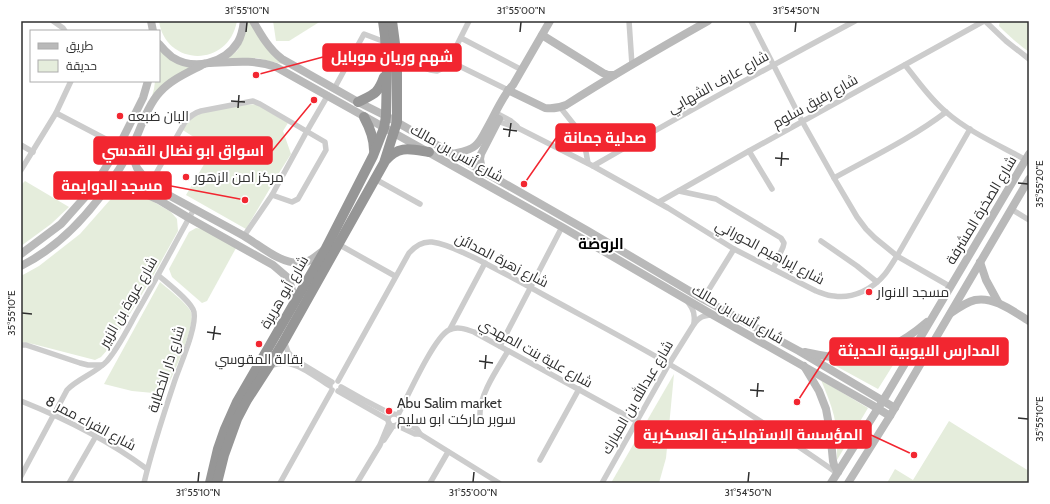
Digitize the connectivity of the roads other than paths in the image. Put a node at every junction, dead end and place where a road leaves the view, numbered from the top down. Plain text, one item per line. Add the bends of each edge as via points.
1 (53, 21) edge
2 (244, 21) edge
3 (253, 21) edge
4 (383, 21) edge
5 (392, 21) edge
6 (469, 21) edge
7 (550, 21) edge
8 (629, 21) edge
9 (708, 21) edge
10 (751, 21) edge
11 (855, 21) edge
12 (984, 21) edge
13 (64, 30) edge
14 (542, 35) junction
15 (461, 38) junction
16 (385, 42) junction
17 (160, 45) edge
18 (397, 59) junction
19 (1029, 59) edge
20 (449, 61) junction
21 (207, 63) junction
22 (632, 65) junction
23 (773, 65) junction
24 (905, 65) junction
25 (387, 70) junction
26 (522, 70) junction
27 (614, 75) junction
28 (71, 82) edge
29 (148, 82) edge
30 (334, 89) junction
31 (511, 89) junction
32 (328, 95) junction
33 (358, 102) junction
34 (560, 107) junction
35 (946, 112) junction
36 (56, 113) junction
37 (386, 116) junction
38 (364, 117) junction
39 (496, 117) junction
40 (802, 121) junction
41 (397, 122) junction
42 (384, 128) junction
43 (970, 129) junction
44 (307, 131) junction
45 (394, 133) junction
46 (21, 145) edge
47 (119, 146) junction
48 (130, 150) junction
49 (749, 151) junction
50 (33, 152) junction
51 (429, 152) junction
52 (452, 154) junction
53 (373, 156) junction
54 (1027, 157) edge
55 (384, 163) junction
56 (591, 165) junction
57 (21, 170) edge
58 (482, 171) junction
59 (834, 178) junction
60 (375, 179) junction
61 (1029, 179) edge
62 (150, 184) junction
63 (772, 189) dead end
64 (106, 190) junction
65 (679, 191) junction
66 (272, 195) junction
67 (659, 202) junction
68 (420, 204) dead end
69 (194, 209) junction
70 (1011, 209) junction
71 (189, 218) junction
72 (1029, 220) edge
73 (562, 227) junction
74 (244, 236) junction
75 (821, 241) dead end
76 (338, 244) junction
77 (734, 249) junction
78 (325, 250) junction
79 (21, 254) edge
80 (897, 256) junction
81 (980, 262) junction
82 (485, 263) junction
83 (21, 266) edge
84 (773, 269) junction
85 (158, 275) junction
86 (396, 276) junction
87 (877, 282) junction
88 (951, 287) junction
89 (531, 288) junction
90 (686, 299) junction
91 (703, 299) junction
92 (295, 301) junction
93 (998, 302) junction
94 (950, 313) junction
95 (713, 315) junction
96 (932, 318) junction
97 (1029, 322) edge
98 (694, 324) junction
99 (450, 329) junction
100 (284, 341) junction
101 (21, 344) edge
102 (500, 346) junction
103 (508, 351) junction
104 (799, 351) junction
105 (669, 364) junction
106 (102, 365) junction
107 (269, 366) junction
108 (804, 366) junction
109 (335, 386) junction
110 (579, 389) junction
111 (883, 400) junction
112 (21, 401) edge
113 (877, 408) junction
114 (895, 408) junction
115 (54, 414) junction
116 (480, 415) dead end
117 (396, 416) junction
118 (890, 416) junction
119 (636, 421) junction
120 (391, 423) junction
121 (420, 434) junction
122 (96, 436) junction
123 (448, 452) junction
124 (540, 460) dead end
125 (147, 469) junction
126 (837, 472) junction
127 (21, 476) edge
128 (69, 483) edge
129 (144, 483) edge
130 (210, 483) edge
131 (217, 483) edge
132 (280, 483) edge
133 (357, 483) edge
134 (430, 483) edge
135 (499, 483) edge
136 (602, 483) edge
137 (831, 483) edge
138 (848, 483) edge

1 - 13 street
2 - 21 main road via 238,42 221,58
3 - 30 main road, شارع أنس بن مالك via 274,53
4 - 16 highway, شارع أبو هريرة
5 - 18 highway, شارع أبو هريرة
6 - 15 street
7 - 14 main road
8 - 22 street
9 - 22 main road
10 - 23 street
11 - 23 street, شارع عارف الشهابي
12 - 19 street
12 - 24 street, شارع رفيق سلوم
14 - 26 main road
14 - 27 main road via 603,73
15 - 20 street
15 - 26 street
16 - 25 highway, شارع أبو هريرة
16 - 30 street via 364,34
17 - 21 main road, شارع أنس بن مالك via 172,57 182,62
18 - 20 street via 437,71
18 - 41 highway, شارع أبو هريرة
20 - 31 street
21 - 32 main road, شارع أنس بن مالك via 267,63
21 - 48 main road via 174,81 158,94
22 - 27 main road
23 - 40 street
23 - 56 street, شارع عارف الشهابي
24 - 35 street
24 - 40 street, شارع رفيق سلوم
25 - 33 highway via 375,94
25 - 37 highway, شارع أبو هريرة
26 - 31 main road
27 - 34 main road
28 - 36 street
29 - 47 main road
30 - 33 main road, شارع أنس بن مالك
31 - 34 main road via 546,108
31 - 39 main road
32 - 38 main road, شارع أنس بن مالك
32 - 44 street
33 - 37 main road, شارع أنس بن مالك
34 - 56 street via 583,136
35 - 43 street
35 - 59 street via 908,137
36 - 47 street
36 - 50 street
37 - 41 main road, شارع أنس بن مالك
37 - 42 highway, شارع أبو هريرة
38 - 42 main road, شارع أنس بن مالك
38 - 53 highway via 373,138
39 - 52 main road via 475,146
39 - 56 street, شارع إبراهيم الحوراني
39 - 58 main road via 481,154
40 - 49 street, شارع رفيق سلوم
40 - 59 street
41 - 45 highway, شارع أبو هريرة
41 - 52 main road, شارع أنس بن مالك
42 - 45 main road, شارع أنس بن مالك
42 - 53 highway, شارع أبو هريرة
43 - 54 street
43 - 80 street, شارع إبراهيم الحوراني
44 - 62 street via 257,102 195,113 185,122
44 - 66 street
44 - 66 street via 325,142 326,150 298,199 292,202
45 - 51 main road, شارع أنس بن مالك
45 - 55 highway, شارع أبو هريرة
46 - 50 street
47 - 79 main road via 93,188 74,210 61,224
48 - 62 main road via 137,168
48 - 64 main road
49 - 63 street
49 - 65 street, شارع رفيق سلوم
50 - 57 street
51 - 55 highway via 411,149 396,151
51 - 73 main road, شارع أنس بن مالك
52 - 58 main road, شارع أنس بن مالك
53 - 78 highway, شارع أبو هريرة
54 - 88 main road, شارع الصخرة المشرفة
55 - 60 highway, شارع أبو هريرة
56 - 67 street, شارع إبراهيم الحوراني
58 - 91 main road, شارع أنس بن مالك
59 - 80 street via 866,229
60 - 68 street
60 - 76 highway, شارع أبو هريرة
61 - 70 main road, شارع الصخرة المشرفة
62 - 69 main road
64 - 71 main road via 126,186 135,188
64 - 83 main road via 68,233 44,253
65 - 67 street, شارع رفيق سلوم
65 - 84 street via 716,199 781,238 783,247
66 - 74 street
67 - 77 street, شارع إبراهيم الحوراني
69 - 71 street, شارع عروة بن الزبير
69 - 74 main road
70 - 72 street
70 - 81 main road, شارع الصخرة المشرفة
71 - 85 street, شارع عروة بن الزبير
71 - 92 main road via 281,271 290,283
73 - 89 street
73 - 90 main road, شارع أنس بن مالك
74 - 78 main road via 274,255 295,263 308,262
75 - 87 street
76 - 86 street
76 - 100 highway, شارع أبو هريرة
77 - 84 street, شارع إبراهيم الحوراني
77 - 91 street
78 - 92 highway, شارع أبو هريرة
80 - 87 street, شارع إبراهيم الحوراني
80 - 88 street
81 - 93 main road
81 - 94 main road, شارع الصخرة المشرفة
82 - 86 street, شارع زهرة المدائن via 451,247 425,242 413,248
82 - 89 street, شارع زهرة المدائن
82 - 99 street
84 - 87 street, شارع إبراهيم الحوراني via 816,291 835,297 862,292
85 - 106 street, شارع عروة بن الزبير via 119,344
85 - 125 street, شارع دار الخطابة via 191,305 194,321
86 - 109 street, شارع زهرة المدائن
88 - 96 main road, شارع الصخرة المشرفة
89 - 102 street
89 - 105 street, شارع زهرة المدائن
90 - 95 main road, شارع أنس بن مالك
90 - 98 street via 694,312
91 - 104 main road, شارع أنس بن مالك
92 - 130 highway, شارع أبو هريرة via 231,415 218,449
93 - 94 main road via 976,300
93 - 97 main road
94 - 114 main road, شارع الصخرة المشرفة
95 - 98 street via 703,316
95 - 108 main road, شارع أنس بن مالك
96 - 104 main road via 898,344 866,356 850,358
96 - 111 main road, شارع الصخرة المشرفة
98 - 105 street, شارع عبدالله بن المبارك
99 - 102 street, شارع علية بنت المهدي via 466,328
99 - 117 street via 434,347
100 - 107 highway, شارع أبو هريرة
100 - 109 street via 294,359
101 - 106 street via 80,363
102 - 103 street, شارع علية بنت المهدي
103 - 110 street, شارع علية بنت المهدي
103 - 116 street via 483,396
104 - 111 main road, شارع أنس بن مالك
105 - 119 street, شارع عبدالله بن المبارك
105 - 126 street, شارع زهرة المدائن
106 - 115 street, شارع عروة بن الزبير via 69,388
107 - 109 street via 290,364
107 - 131 highway, شارع أبو هريرة via 236,419
108 - 113 main road, شارع أنس بن مالك
108 - 126 main road via 823,399 830,431 832,461
109 - 117 street
109 - 120 street
109 - 132 street, شارع زهرة المدائن
110 - 119 street, شارع علية بنت المهدي
110 - 124 street
111 - 113 main road, شارع الصخرة المشرفة
111 - 114 main road, شارع أنس بن مالك
112 - 115 street, شارع الفراء ممر 8
113 - 118 main road, شارع أنس بن مالك
113 - 126 main road, شارع الصخرة المشرفة
114 - 118 main road, شارع الصخرة المشرفة
115 - 122 street, شارع الفراء ممر 8
115 - 127 street, شارع عروة بن الزبير
117 - 120 street via 399,422
117 - 120 street via 389,415
117 - 121 street via 417,429
118 - 138 main road, شارع الصخرة المشرفة
119 - 136 street, شارع عبدالله بن المبارك
120 - 121 street
120 - 133 street
121 - 123 street
122 - 125 street, شارع الفراء ممر 8
122 - 128 street
123 - 134 street
123 - 135 street
125 - 129 street, شارع دار الخطابة
126 - 137 main road, شارع الصخرة المشرفة

